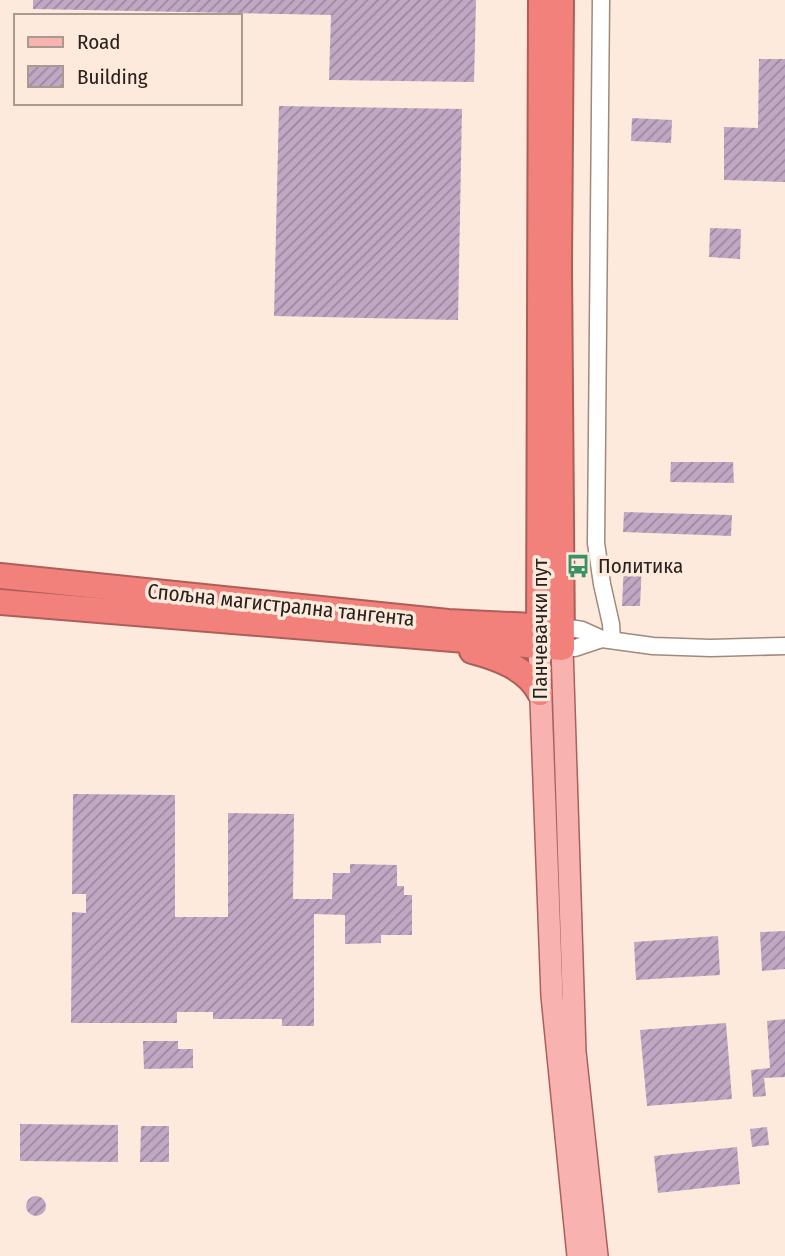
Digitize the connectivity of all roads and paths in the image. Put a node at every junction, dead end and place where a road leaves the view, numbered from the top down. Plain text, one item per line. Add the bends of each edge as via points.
1 (541, 0) edge
2 (561, 0) edge
3 (601, 0) edge
4 (0, 576) edge
5 (540, 576) junction
6 (0, 603) edge
7 (448, 622) junction
8 (421, 637) junction
9 (551, 637) junction
10 (607, 639) junction
11 (785, 646) edge
12 (540, 693) junction
13 (578, 1256) edge
14 (597, 1256) edge

1 - 5 highway, Панчевачки пут
2 - 9 highway, Панчевачки пут
3 - 10 street via 596,543 611,624
4 - 7 highway, Спољна магистрална тангента
5 - 7 highway via 528,600 514,612
5 - 9 highway, Панчевачки пут
6 - 8 highway, Спољна магистрална тангента
7 - 9 highway, Спољна магистрална тангента
8 - 9 highway, Спољна магистрална тангента
8 - 12 highway via 512,666 531,678
9 - 10 street via 582,630
9 - 12 main road, Панчевачки пут
9 - 14 main road, Панчевачки пут via 575,1052
10 - 11 street via 676,647
12 - 13 main road, Панчевачки пут via 552,996

